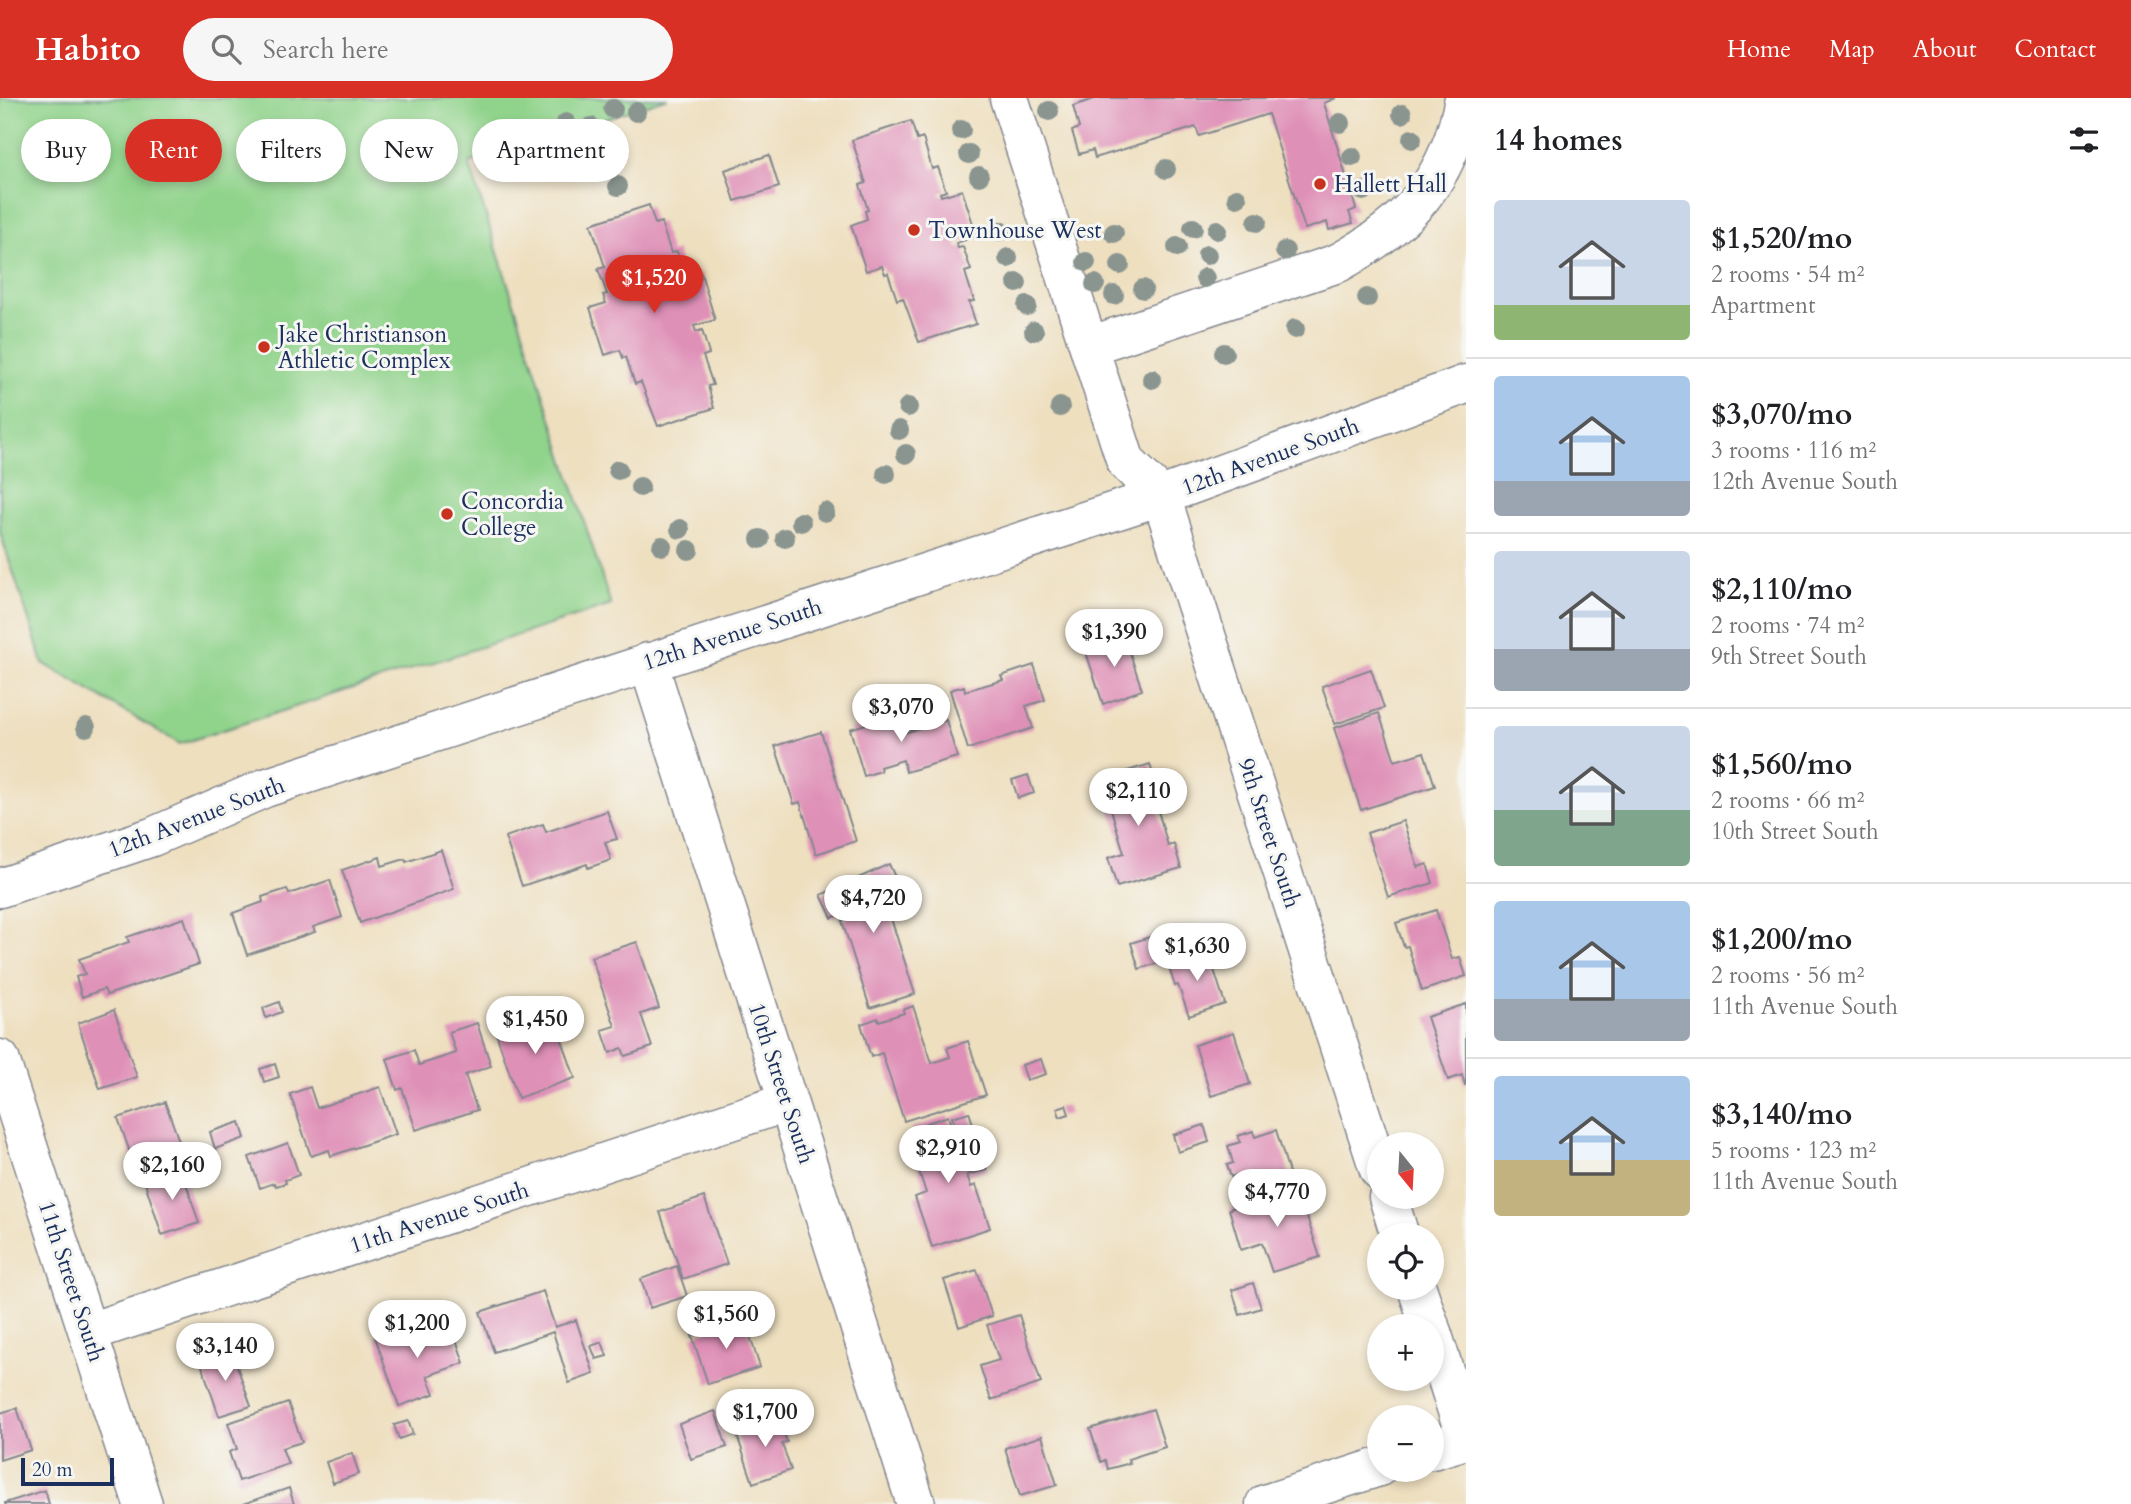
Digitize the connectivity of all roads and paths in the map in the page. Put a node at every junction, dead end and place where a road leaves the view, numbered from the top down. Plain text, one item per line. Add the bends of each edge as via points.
1 (1009, 98) edge
2 (1463, 99) edge
3 (1089, 346) junction
4 (1466, 384) edge
5 (1161, 496) junction
6 (648, 662) junction
7 (0, 888) edge
8 (0, 1059) edge
9 (789, 1102) junction
10 (1367, 1133) edge
11 (89, 1332) junction
12 (1444, 1370) edge
13 (1466, 1439) edge
14 (1444, 1446) edge
15 (1367, 1471) edge
16 (143, 1504) edge
17 (916, 1504) edge
18 (1265, 1504) edge

1 - 3 street
2 - 3 street via 1442,170 1416,204 1372,244 1338,263
3 - 5 street via 1126,462
4 - 5 street, 12th Avenue South
5 - 6 street, 12th Avenue South
5 - 10 street, 9th Street South
6 - 7 street, 12th Avenue South via 265,788 152,837
6 - 9 street, 10th Street South
8 - 11 street, 11th Street South
9 - 11 street, 11th Avenue South
9 - 17 street, 10th Street South
11 - 16 street, 11th Street South
12 - 13 street
13 - 14 street
15 - 18 street

